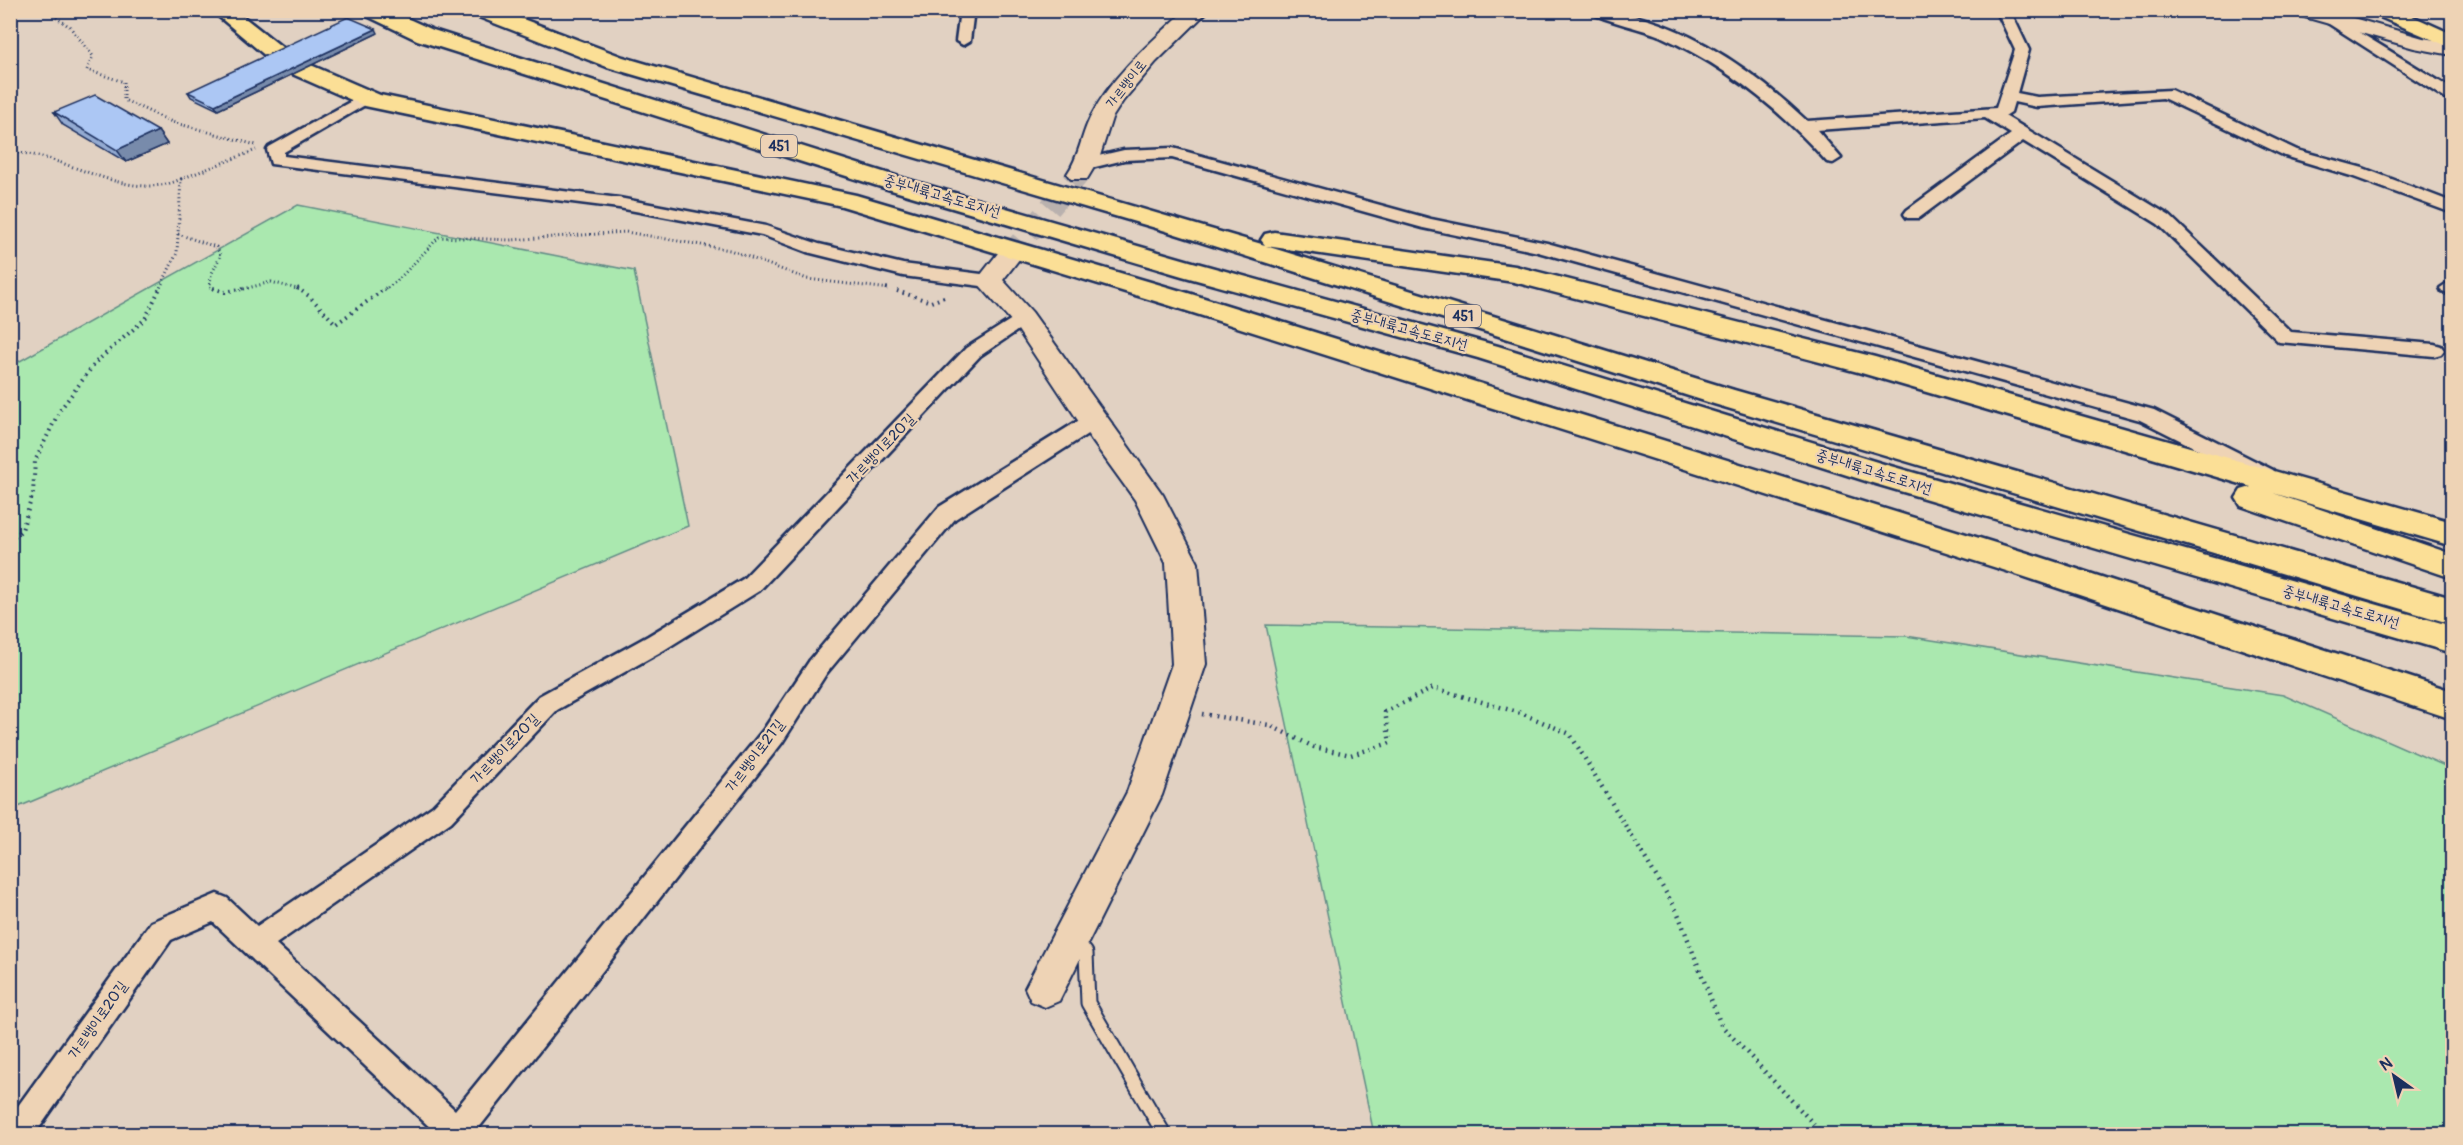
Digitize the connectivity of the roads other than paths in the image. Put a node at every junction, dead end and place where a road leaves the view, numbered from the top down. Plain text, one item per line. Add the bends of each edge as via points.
1 (221, 10) edge
2 (370, 10) edge
3 (478, 10) edge
4 (967, 10) edge
5 (1199, 10) edge
6 (1594, 10) edge
7 (2003, 10) edge
8 (2301, 10) edge
9 (2380, 10) edge
10 (2331, 19) junction
11 (963, 40) dead end
12 (2452, 42) edge
13 (2452, 49) edge
14 (2006, 96) junction
15 (2452, 96) edge
16 (366, 98) junction
17 (1988, 113) junction
18 (1806, 126) junction
19 (2022, 134) junction
20 (1833, 158) dead end
21 (1083, 169) joint
22 (2452, 208) edge
23 (1913, 214) dead end
24 (1175, 226) junction
25 (998, 269) joint
26 (1023, 318) junction
27 (2434, 350) dead end
28 (1864, 364) junction
29 (1093, 421) junction
30 (2292, 488) junction
31 (2452, 534) edge
32 (2452, 566) edge
33 (2452, 611) edge
34 (2452, 640) edge
35 (2452, 705) edge
36 (1072, 934) junction
37 (255, 943) junction
38 (1045, 988) dead end
39 (456, 1133) edge
40 (17, 1134) edge
41 (1164, 1134) edge

1 - 16 highway via 289,64
2 - 34 highway, 중부내륙고속도로지선 / 451 via 425,35 890,182 1488,352 1880,474
3 - 24 highway, 중부내륙고속도로지선 / 451 via 615,62
4 - 11 street
5 - 21 street, 가르뱅이로 via 1148,55 1103,113
6 - 18 street via 1626,17 1684,40 1748,79
7 - 14 street via 2022,50
8 - 10 street
9 - 12 highway
10 - 13 street
10 - 15 street
14 - 17 street via 2003,112
14 - 22 street via 2037,102 2165,93 2291,153 2357,172
16 - 25 street via 275,150 278,160 619,203 766,231 813,249 903,270
16 - 35 highway via 847,200 2034,567
17 - 18 street
17 - 19 street
18 - 20 street
19 - 23 street
19 - 27 street via 2164,220 2286,338
21 - 30 street via 1124,155 1173,153 1429,224 1541,247 2147,415
24 - 28 highway via 1515,274
24 - 33 highway, 중부내륙고속도로지선 / 451 via 1724,397
25 - 26 street
26 - 29 street
26 - 37 street, 가르뱅이로20길 via 973,352 751,585 656,644 549,703 442,814
28 - 30 highway
28 - 32 highway
29 - 36 street via 1148,495 1182,562 1189,664 1144,795
29 - 39 street, 가르뱅이로21길 via 947,513 818,667 773,736
30 - 31 highway
36 - 38 street
36 - 41 lane via 1086,953 1088,1003
37 - 39 street
37 - 40 street, 가르뱅이로20길 via 217,907 161,931

